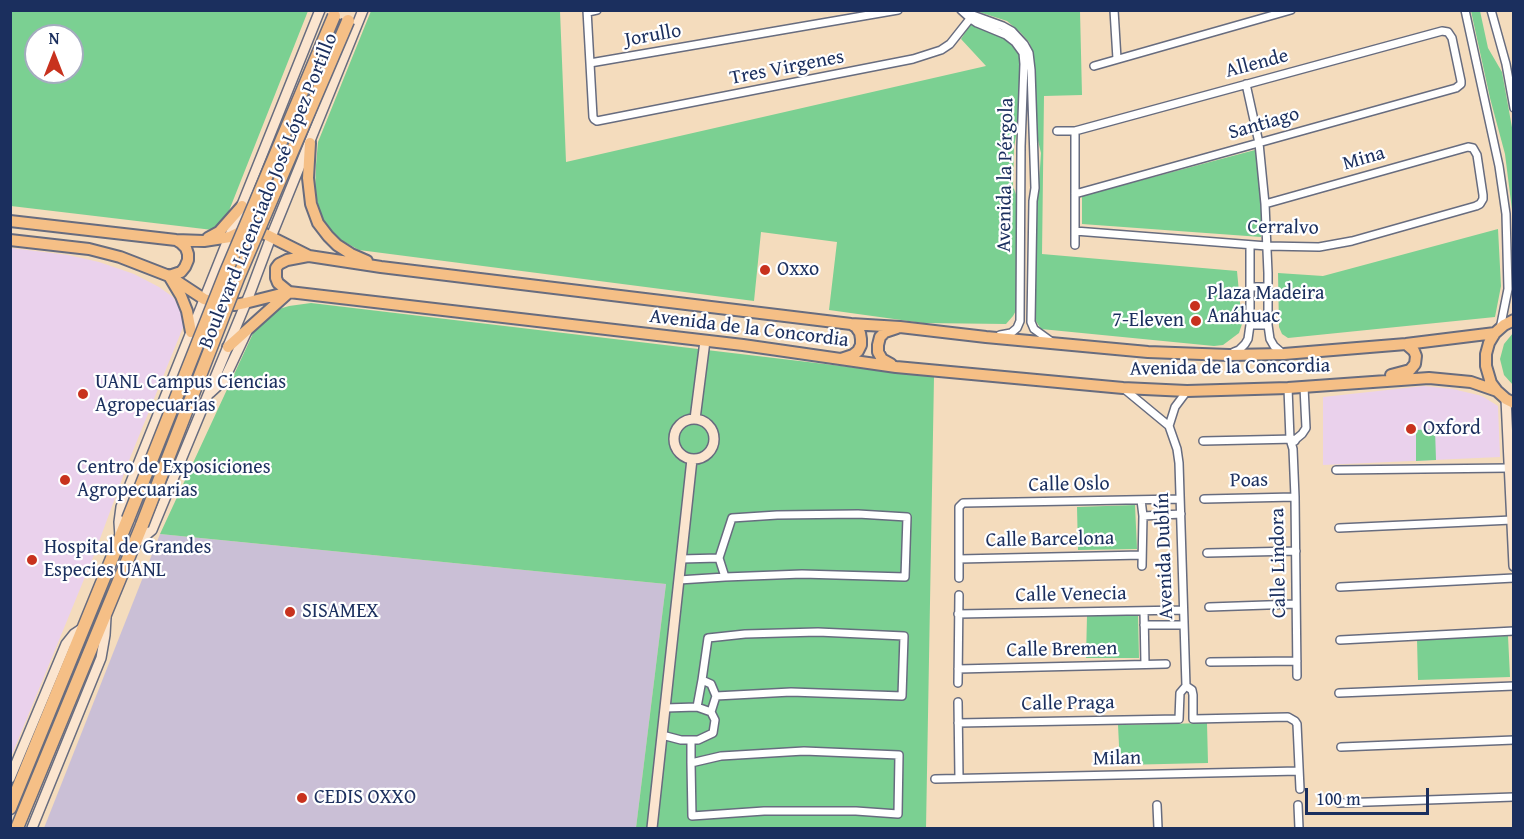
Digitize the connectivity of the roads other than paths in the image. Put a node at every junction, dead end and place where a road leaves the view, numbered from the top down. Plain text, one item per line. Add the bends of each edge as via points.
1 (320, 10) edge
2 (363, 10) edge
3 (597, 10) edge
4 (898, 10) edge
5 (1114, 10) edge
6 (1291, 10) edge
7 (1465, 10) edge
8 (1491, 10) edge
9 (587, 11) edge
10 (336, 13) edge
11 (968, 15) edge
12 (350, 16) edge
13 (1117, 59) junction
14 (590, 63) junction
15 (1506, 64) junction
16 (1094, 66) dead end
17 (1514, 73) edge
18 (1246, 84) junction
19 (1461, 84) joint
20 (1514, 108) edge
21 (1057, 131) dead end
22 (1075, 131) junction
23 (1033, 132) junction
24 (1023, 133) junction
25 (310, 143) junction
26 (1258, 143) junction
27 (250, 185) junction
28 (1075, 194) junction
29 (287, 198) junction
30 (1483, 199) joint
31 (1022, 200) junction
32 (1033, 201) junction
33 (1265, 204) junction
34 (242, 206) junction
35 (1510, 215) edge
36 (10, 221) edge
37 (1075, 231) junction
38 (230, 237) junction
39 (271, 237) junction
40 (10, 240) edge
41 (176, 240) junction
42 (204, 241) junction
43 (1075, 244) dead end
44 (1250, 245) junction
45 (1267, 246) junction
46 (309, 256) junction
47 (381, 267) junction
48 (169, 276) junction
49 (1250, 287) junction
50 (1267, 287) junction
51 (289, 292) junction
52 (204, 299) junction
53 (245, 303) junction
54 (1514, 320) edge
55 (851, 324) junction
56 (1250, 325) junction
57 (1268, 326) junction
58 (900, 327) junction
59 (247, 331) junction
60 (1497, 331) junction
61 (191, 332) junction
62 (986, 337) junction
63 (705, 341) junction
64 (1054, 343) junction
65 (1406, 344) junction
66 (228, 346) junction
67 (1284, 354) junction
68 (1229, 355) junction
69 (841, 359) junction
70 (896, 367) junction
71 (1365, 382) junction
72 (1304, 387) junction
73 (1123, 388) junction
74 (1288, 388) junction
75 (1187, 391) junction
76 (1497, 391) junction
77 (208, 395) junction
78 (1510, 401) edge
79 (695, 419) junction
80 (1169, 426) junction
81 (1293, 439) junction
82 (1203, 441) dead end
83 (1511, 453) edge
84 (692, 459) junction
85 (1509, 468) junction
86 (1336, 470) dead end
87 (1295, 497) junction
88 (1180, 499) junction
89 (1204, 499) dead end
90 (1141, 500) junction
91 (1181, 514) junction
92 (1143, 516) junction
93 (1512, 520) junction
94 (1340, 528) dead end
95 (120, 540) junction
96 (134, 545) junction
97 (1296, 551) junction
98 (1207, 553) dead end
99 (1142, 555) junction
100 (719, 558) junction
101 (959, 558) junction
102 (681, 559) junction
103 (1142, 566) dead end
104 (1514, 566) edge
105 (725, 577) junction
106 (959, 578) dead end
107 (1514, 578) edge
108 (679, 580) junction
109 (1340, 587) dead end
110 (959, 595) dead end
111 (1296, 604) junction
112 (1209, 607) dead end
113 (1183, 610) junction
114 (1144, 611) junction
115 (106, 612) junction
116 (958, 614) junction
117 (1144, 625) junction
118 (1184, 625) junction
119 (85, 627) junction
120 (1514, 631) edge
121 (1340, 640) dead end
122 (1297, 661) junction
123 (1210, 662) dead end
124 (1145, 664) junction
125 (1166, 664) dead end
126 (958, 669) junction
127 (1297, 676) dead end
128 (702, 680) junction
129 (958, 683) dead end
130 (1186, 686) junction
131 (1514, 686) edge
132 (1339, 693) dead end
133 (716, 696) junction
134 (958, 702) dead end
135 (697, 707) junction
136 (665, 708) junction
137 (711, 712) junction
138 (1179, 719) joint
139 (958, 723) junction
140 (662, 735) junction
141 (690, 740) junction
142 (1514, 740) edge
143 (1341, 747) dead end
144 (691, 763) junction
145 (1299, 771) junction
146 (10, 778) edge
147 (959, 778) junction
148 (935, 779) dead end
149 (1300, 789) dead end
150 (1514, 797) edge
151 (1339, 803) dead end
152 (1157, 805) dead end
153 (1298, 805) dead end
154 (10, 808) edge
155 (17, 828) edge
156 (32, 828) edge
157 (652, 828) edge
158 (1158, 828) edge
159 (1299, 828) edge

1 - 27 street, Boulevard Licenciado José López Portillo
2 - 25 street, Boulevard Licenciado José López Portillo
3 - 9 street
4 - 14 street, Jorullo
5 - 13 street
6 - 13 street
7 - 35 street
8 - 15 street
9 - 14 street
10 - 95 highway, Boulevard Licenciado José López Portillo, bridge via 226,272
11 - 14 street, Tres Virgenes via 950,44 914,59 601,121 593,117
11 - 23 street, Avenida la Pérgola via 1012,31 1029,52
11 - 24 street, Avenida la Pérgola via 1006,34 1023,53
12 - 96 highway, Boulevard Licenciado José López Portillo, bridge via 238,278
13 - 16 street
15 - 17 street
15 - 20 street
18 - 19 street, Allende via 1442,31 1452,38
18 - 22 street, Allende
18 - 26 street
19 - 26 street, Santiago
21 - 22 street, Allende
22 - 28 street
23 - 24 street
23 - 32 street, Avenida la Pérgola
24 - 31 street, Avenida la Pérgola
25 - 29 street, Boulevard Licenciado José López Portillo
25 - 47 main road via 310,204 318,223 337,245
26 - 28 street, Santiago
26 - 33 street
27 - 29 street via 255,200 263,206 279,206
27 - 34 street, Boulevard Licenciado José López Portillo
28 - 37 street
29 - 39 street, Boulevard Licenciado José López Portillo
30 - 33 street, Mina via 1477,155 1473,148 1462,147
30 - 45 street, Cerralvo via 1476,206 1352,242 1319,247
31 - 32 street
31 - 62 street, Avenida la Pérgola via 1020,321 1011,333
32 - 64 street, Avenida la Pérgola via 1031,322 1034,329
33 - 45 street
34 - 38 street, Boulevard Licenciado José López Portillo
34 - 42 main road via 219,232
35 - 60 street via 1508,281
36 - 41 main road, Avenida de la Concordia
37 - 43 street
37 - 44 street, Cerralvo
38 - 39 main road, Avenida de la Concordia via 257,230
38 - 42 main road, Avenida de la Concordia
38 - 52 street, Boulevard Licenciado José López Portillo
39 - 46 main road, Avenida de la Concordia
39 - 53 street, Boulevard Licenciado José López Portillo
40 - 48 main road, Avenida de la Concordia via 96,251
41 - 42 main road, Avenida de la Concordia
41 - 48 main road via 186,248 188,261 181,272
44 - 45 street, Cerralvo
44 - 49 street
45 - 50 street
46 - 47 main road, Avenida de la Concordia
46 - 51 main road via 287,260 276,268 278,283
47 - 55 main road, Avenida de la Concordia
48 - 52 main road, Avenida de la Concordia
48 - 61 main road via 187,311
49 - 50 street
49 - 56 street
50 - 57 street
51 - 53 main road, Avenida de la Concordia
51 - 59 main road
51 - 63 main road, Avenida de la Concordia
52 - 53 main road, Avenida de la Concordia via 222,305
52 - 61 street, Boulevard Licenciado José López Portillo
53 - 66 street, Boulevard Licenciado José López Portillo
54 - 60 main road
55 - 58 main road, Avenida de la Concordia
55 - 69 main road via 860,333 861,345 853,355
56 - 57 street
56 - 68 street via 1245,345
57 - 67 street via 1274,346
58 - 62 main road, Avenida de la Concordia
58 - 70 main road via 885,332 878,345 882,359
59 - 66 main road
59 - 77 street via 224,380
60 - 65 main road, Avenida de la Concordia
60 - 76 main road via 1486,354 1488,375
61 - 66 street via 197,326 215,325 227,338
61 - 95 street, Boulevard Licenciado José López Portillo via 121,507
62 - 64 main road, Avenida de la Concordia
63 - 69 main road, Avenida de la Concordia
63 - 79 street
64 - 68 main road, Avenida de la Concordia
65 - 67 main road, Avenida de la Concordia
65 - 71 main road via 1416,356 1413,367
66 - 77 street, Boulevard Licenciado José López Portillo
67 - 68 main road, Avenida de la Concordia
69 - 70 main road, Avenida de la Concordia
70 - 73 main road, Avenida de la Concordia
71 - 72 main road, Avenida de la Concordia
71 - 76 main road, Avenida de la Concordia via 1446,379
72 - 74 main road, Avenida de la Concordia
72 - 81 street, Calle Lindora via 1306,428
73 - 75 main road, Avenida de la Concordia
73 - 80 street
74 - 75 main road, Avenida de la Concordia
74 - 81 street, Calle Lindora
75 - 80 street via 1175,407
76 - 78 main road
77 - 96 street, Boulevard Licenciado José López Portillo via 152,530
78 - 83 street
79 - 84 street via 682,423 674,434 680,453
79 - 84 street via 707,424 714,441 709,452
80 - 88 street, Avenida Dublín via 1179,463
81 - 82 street
81 - 87 street, Calle Lindora
83 - 85 street
84 - 102 street
85 - 86 street
85 - 93 street
87 - 89 street, Poas
87 - 97 street, Calle Lindora
88 - 90 street, Calle Oslo
88 - 91 street, Avenida Dublín
90 - 92 street
90 - 101 street, Calle Oslo via 963,503 959,507
91 - 92 street
91 - 113 street, Avenida Dublín
92 - 99 street
93 - 94 street
93 - 104 street
95 - 119 highway, Boulevard Licenciado José López Portillo
96 - 115 highway, Boulevard Licenciado José López Portillo
97 - 98 street
97 - 111 street, Calle Lindora
99 - 101 street, Calle Barcelona
99 - 103 street
100 - 102 street
100 - 105 street
100 - 105 street via 732,518 847,514 907,517 905,577
101 - 106 street
102 - 108 street
105 - 108 street
107 - 109 street
108 - 136 street
110 - 116 street
111 - 112 street
111 - 122 street, Calle Lindora
113 - 114 street, Calle Venecia
113 - 118 street, Avenida Dublín
114 - 116 street, Calle Venecia
114 - 117 street
115 - 155 highway, Boulevard Licenciado José López Portillo
115 - 156 street, Boulevard Licenciado José López Portillo via 101,658
116 - 126 street
117 - 118 street, Calle Venecia
117 - 124 street
118 - 130 street, Avenida Dublín
119 - 146 street, Boulevard Licenciado José López Portillo via 66,644
119 - 154 highway, Boulevard Licenciado José López Portillo
120 - 121 street
122 - 123 street
122 - 127 street, Calle Lindora
124 - 125 street, Calle Bremen
124 - 126 street, Calle Bremen
126 - 129 street
128 - 133 street via 711,684
128 - 133 street via 708,638 818,632 904,636 902,696 791,692
128 - 135 street
130 - 138 street, Avenida Dublín via 1180,693
130 - 145 street, Avenida Dublín via 1194,694 1194,718 1292,718 1297,724
131 - 132 street
133 - 137 street
134 - 139 street
135 - 136 street
135 - 137 street
136 - 140 street
137 - 141 street via 715,720 713,733
138 - 139 street, Calle Praga
139 - 147 street
140 - 141 street
140 - 157 street
141 - 144 street
142 - 143 street
144 - 144 street via 692,816 764,811 898,814 899,755 804,752 721,756
145 - 147 street, Milan
145 - 149 street
147 - 148 street, Milan
150 - 151 street
152 - 158 street
153 - 159 street

